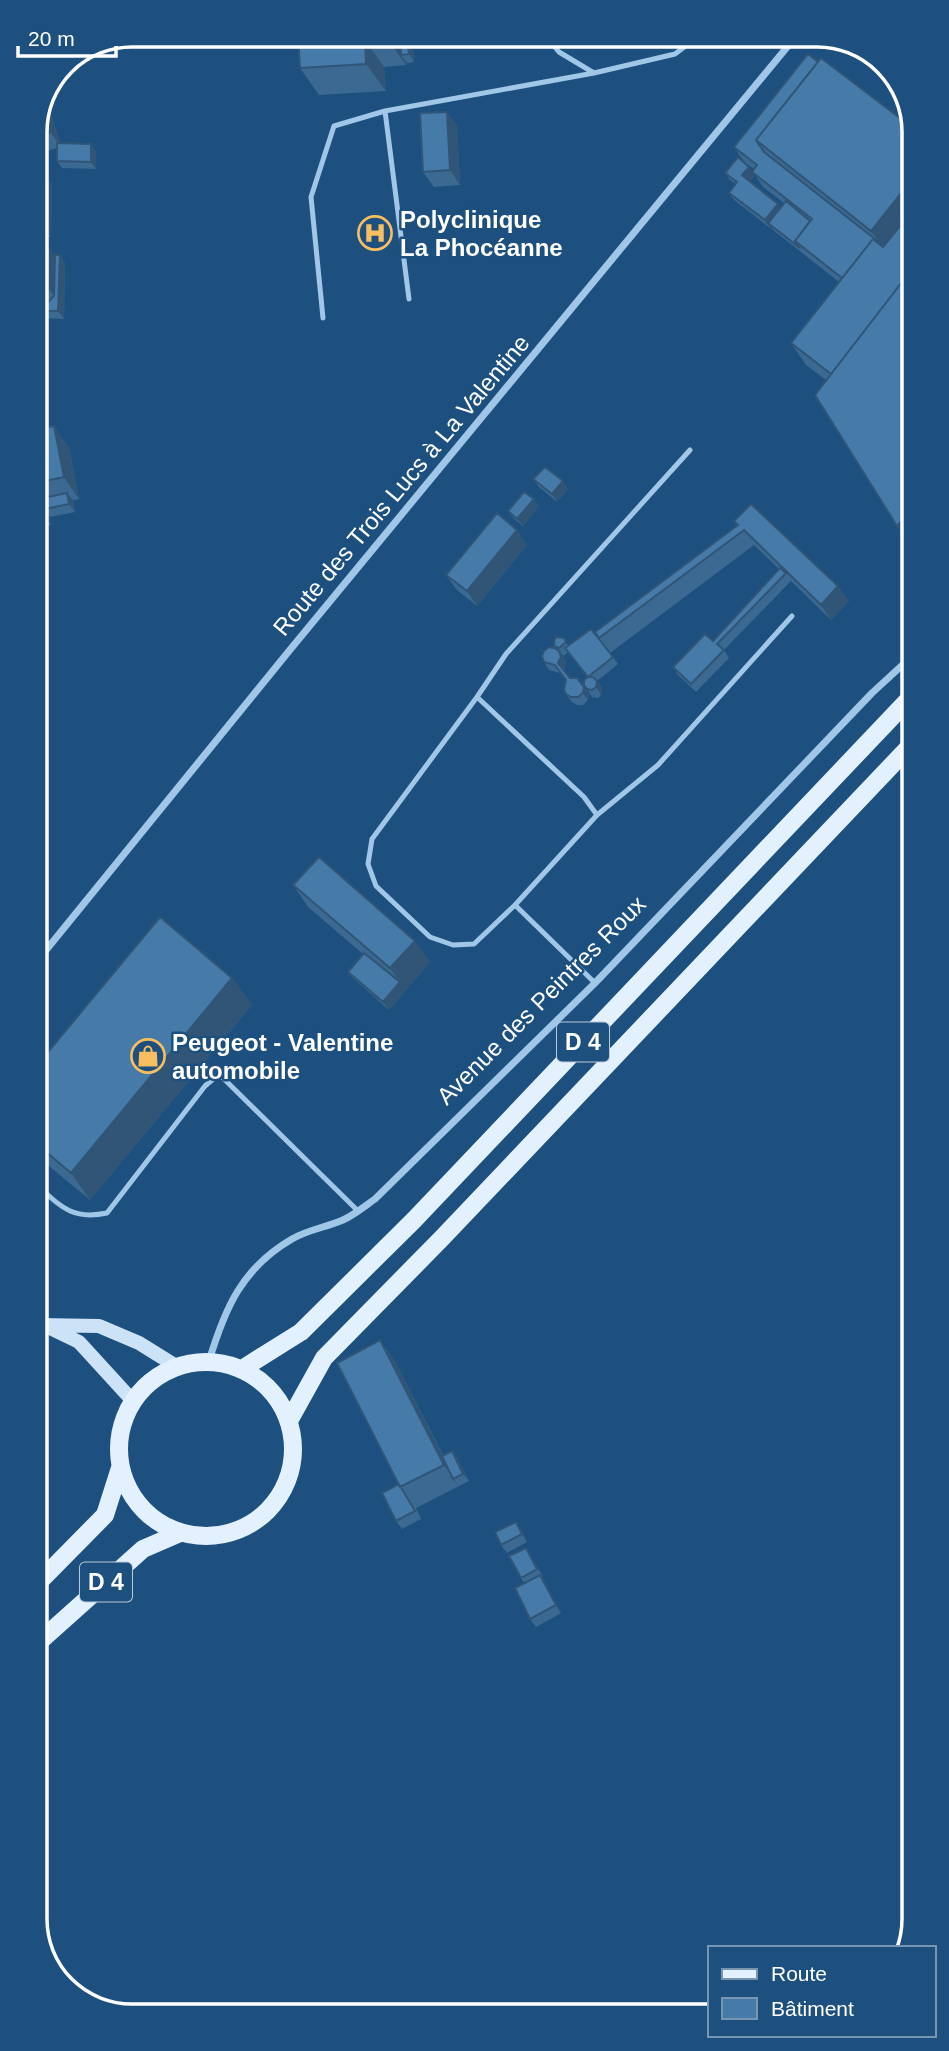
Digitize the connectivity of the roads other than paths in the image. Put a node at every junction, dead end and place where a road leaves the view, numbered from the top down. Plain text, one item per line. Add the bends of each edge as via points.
1 (555, 47) edge
2 (684, 47) edge
3 (787, 47) edge
4 (594, 73) junction
5 (385, 111) junction
6 (409, 299) dead end
7 (323, 318) dead end
8 (691, 450) dead end
9 (792, 616) dead end
10 (902, 665) edge
11 (477, 697) junction
12 (902, 706) edge
13 (902, 754) edge
14 (597, 815) junction
15 (515, 905) junction
16 (47, 948) edge
17 (595, 982) junction
18 (47, 1194) edge
19 (358, 1211) junction
20 (47, 1325) edge
21 (47, 1328) edge
22 (209, 1361) junction
23 (176, 1366) junction
24 (242, 1369) junction
25 (132, 1400) junction
26 (289, 1422) junction
27 (120, 1468) junction
28 (180, 1533) junction
29 (47, 1574) edge
30 (47, 1635) edge

1 - 4 lane
2 - 4 lane via 675,54
3 - 16 street, Route des Trois Lucs à La Valentine
4 - 5 lane
5 - 6 lane
5 - 7 lane via 334,126 311,197
8 - 11 lane via 506,654
9 - 14 lane via 658,765
10 - 17 street, Avenue des Peintres Roux
11 - 14 lane via 578,790
11 - 15 lane via 372,839 368,864 376,886 385,895 430,937 453,945 474,944
12 - 24 main road, D 4 via 405,1229 301,1332
13 - 26 main road, D 4 via 324,1359
14 - 15 lane
15 - 17 lane
17 - 19 street, Avenue des Peintres Roux
18 - 19 lane via 60,1206 87,1217 107,1213 219,1074
19 - 22 street, Avenue des Peintres Roux via 294,1237 264,1259 237,1289
20 - 23 street via 99,1326
21 - 25 street via 79,1342
22 - 23 main road
22 - 24 main road
23 - 25 main road via 151,1380
24 - 26 main road via 271,1390
25 - 27 main road via 119,1433
26 - 28 main road via 293,1445 290,1469 268,1510 227,1533
27 - 28 main road via 132,1496 153,1518
27 - 29 main road, D 4 via 106,1516
28 - 30 main road, D 4 via 143,1549

